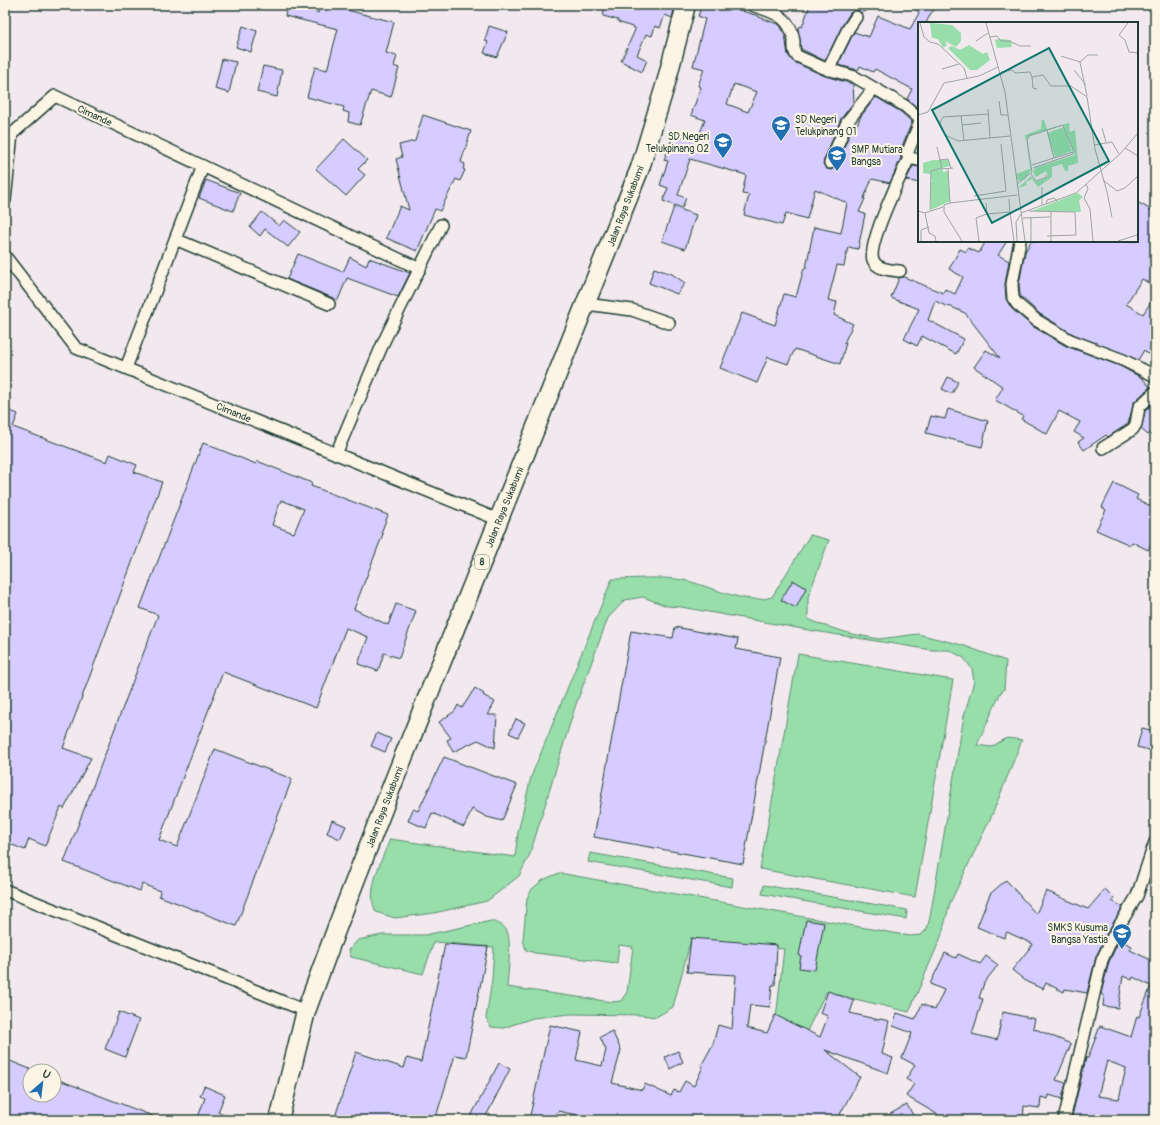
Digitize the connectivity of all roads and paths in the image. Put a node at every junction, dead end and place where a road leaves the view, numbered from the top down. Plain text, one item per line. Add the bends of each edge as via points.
1 (686, 5) edge
2 (752, 5) edge
3 (856, 17) dead end
4 (828, 70) junction
5 (874, 88) junction
6 (918, 117) edge
7 (918, 126) edge
8 (914, 159) edge
9 (830, 163) dead end
10 (203, 166) junction
11 (5, 200) edge
12 (441, 225) dead end
13 (175, 239) junction
14 (1020, 242) edge
15 (5, 256) edge
16 (420, 269) junction
17 (900, 271) dead end
18 (329, 304) dead end
19 (586, 304) junction
20 (669, 323) dead end
21 (126, 368) junction
22 (1155, 376) edge
23 (1155, 392) edge
24 (1104, 448) dead end
25 (336, 454) junction
26 (499, 520) junction
27 (1155, 842) edge
28 (5, 890) edge
29 (306, 1011) junction
30 (279, 1120) edge
31 (1064, 1120) edge

1 - 19 highway, Jalan Raya Sukabumi / 8 via 640,168
2 - 4 street via 786,20 792,29 795,54
3 - 4 street
4 - 5 street via 850,74
5 - 6 street via 905,106
5 - 9 street via 847,122
7 - 8 street via 908,151
8 - 17 street via 889,200 873,250 872,259 882,269
10 - 11 street, Cimande via 55,96 12,134
10 - 13 street
10 - 16 street, Cimande
12 - 16 street
13 - 18 street
13 - 21 street
14 - 22 street via 1012,284 1013,298 1017,304 1036,320 1070,340 1123,360
15 - 21 street, Cimande via 76,348
16 - 25 street via 384,341
19 - 20 street via 632,310
19 - 26 highway, Jalan Raya Sukabumi / 8
21 - 25 street, Cimande
23 - 24 street via 1137,410 1133,429
25 - 26 street, Cimande
26 - 29 highway, Jalan Raya Sukabumi / 8 via 395,778
27 - 31 street via 1137,896 1102,960
28 - 29 street
29 - 30 highway, Jalan Raya Sukabumi / 8

